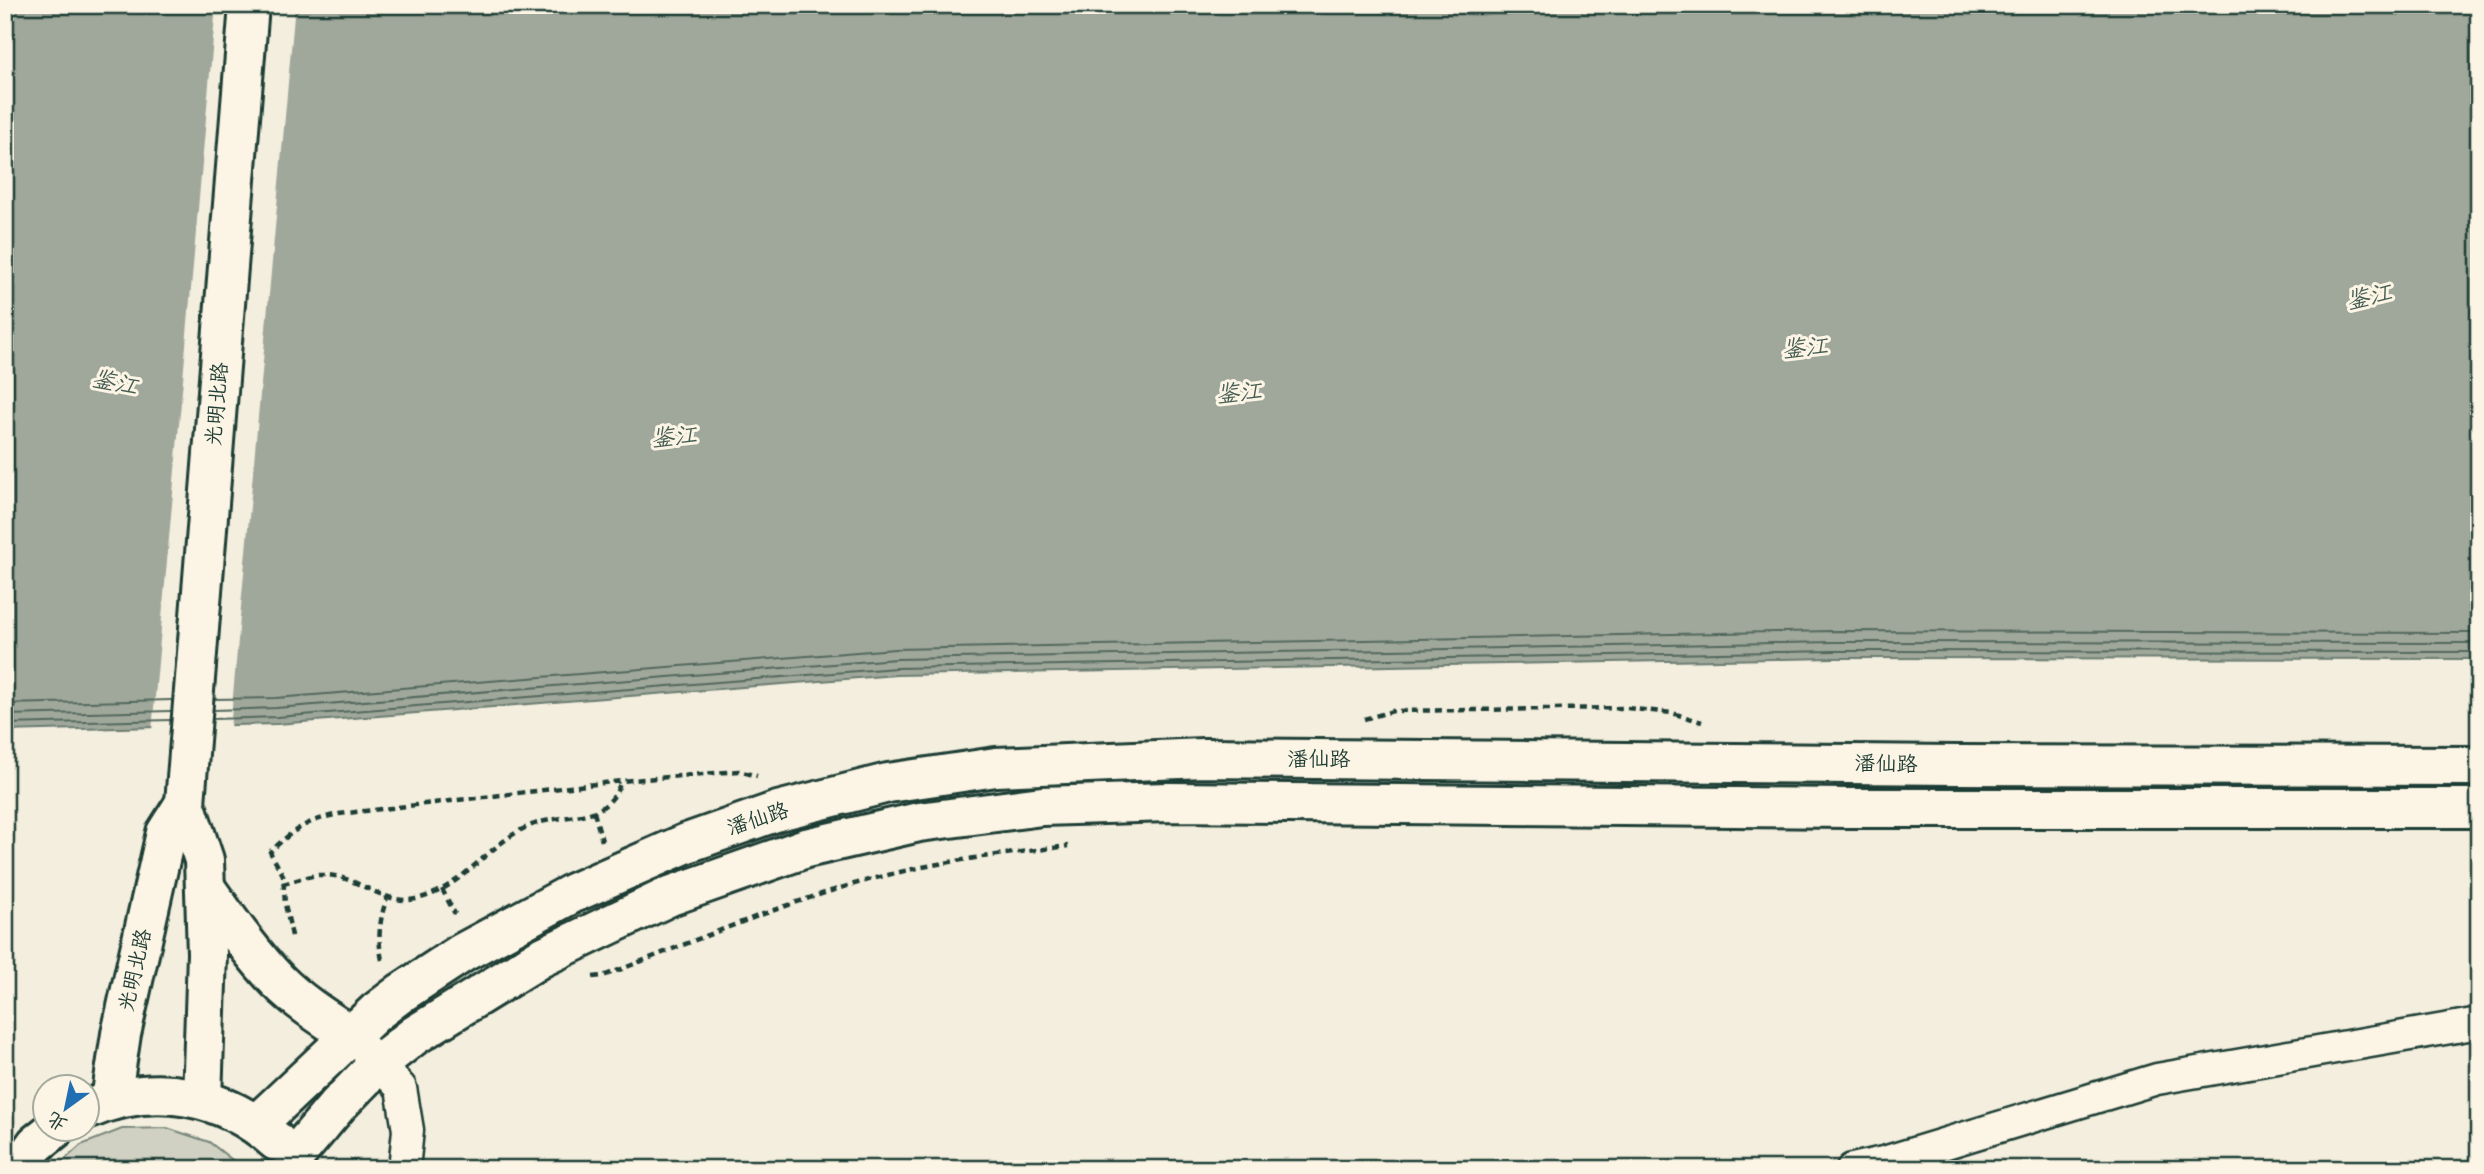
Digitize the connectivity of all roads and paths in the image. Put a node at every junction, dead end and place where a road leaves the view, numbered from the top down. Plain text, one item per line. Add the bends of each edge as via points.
1 (250, 5) edge
2 (2479, 766) edge
3 (761, 777) dead end
4 (621, 781) junction
5 (185, 803) junction
6 (2479, 808) edge
7 (594, 812) junction
8 (614, 836) dead end
9 (603, 841) junction
10 (1080, 845) dead end
11 (592, 846) dead end
12 (283, 884) junction
13 (205, 887) junction
14 (442, 889) junction
15 (387, 897) junction
16 (449, 923) dead end
17 (294, 944) dead end
18 (384, 967) dead end
19 (581, 978) dead end
20 (2479, 1023) edge
21 (352, 1036) junction
22 (379, 1063) junction
23 (102, 1095) edge
24 (202, 1099) junction
25 (102, 1104) edge
26 (257, 1124) junction
27 (39, 1142) edge
28 (297, 1163) edge
29 (18, 1169) edge
30 (404, 1169) edge
31 (1852, 1169) edge

1 - 5 street, 光明北路
2 - 21 street, 潘仙路 via 1203,758 996,767 888,783 778,811 687,843 573,893 462,953 376,1012
3 - 4 path via 739,771
4 - 7 path via 612,802
4 - 12 path via 313,819 270,852
5 - 13 street, 光明北路 via 204,860
5 - 23 street, 光明北路 via 166,834 121,1034
6 - 22 street, 潘仙路 via 1168,802 1042,806 919,822 806,848 670,896 540,958 415,1035
7 - 9 path
7 - 14 path via 525,827
8 - 9 path
9 - 11 path
10 - 19 path via 884,876 786,906 603,976
12 - 15 path via 326,875
12 - 17 path
13 - 21 street via 279,981
13 - 24 street, 光明北路
14 - 15 path via 414,900
14 - 16 path via 457,918
15 - 18 path via 379,922
20 - 31 street via 2157,1079
21 - 22 street
21 - 26 street, 潘仙路
22 - 28 street, 潘仙路 via 337,1106
22 - 30 street via 401,1088 408,1130
24 - 25 street, 光明北路 via 156,1093
24 - 26 street, 光明北路
26 - 28 street, 光明北路
27 - 29 street

